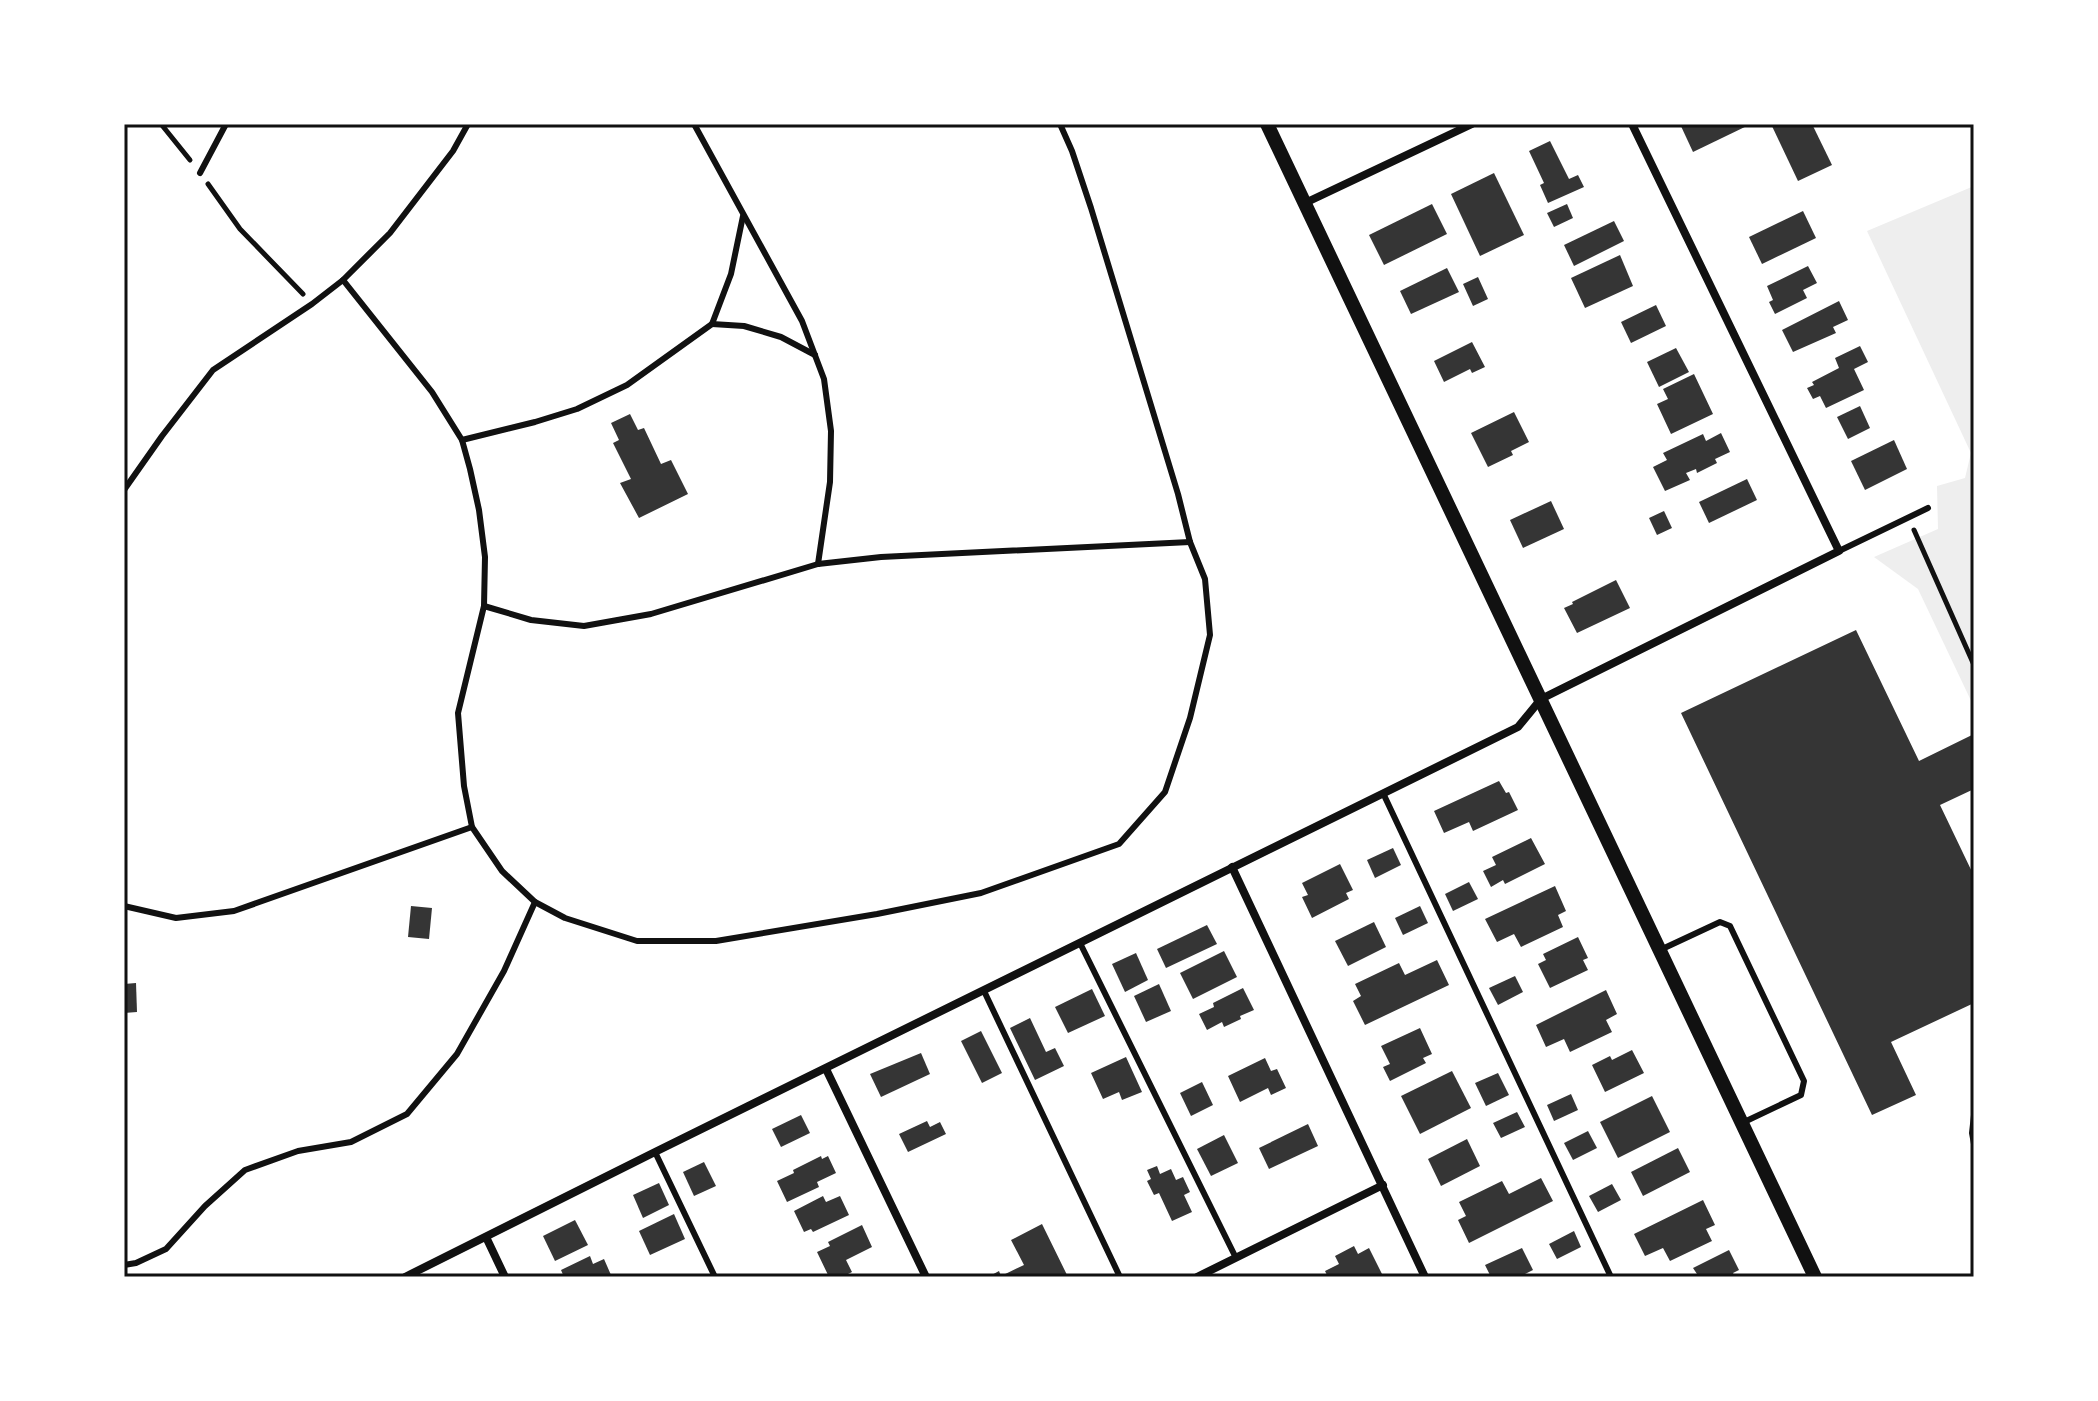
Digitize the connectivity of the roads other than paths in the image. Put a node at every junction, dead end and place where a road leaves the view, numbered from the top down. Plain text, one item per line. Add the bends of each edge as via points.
1 (226, 124) edge
2 (468, 124) edge
3 (694, 124) edge
4 (1060, 124) edge
5 (1267, 124) edge
6 (1472, 124) edge
7 (1632, 124) edge
8 (200, 173) road end
9 (1305, 203) junction
10 (744, 215) junction
11 (343, 280) junction
12 (712, 324) junction
13 (815, 355) junction
14 (462, 440) junction
15 (124, 490) edge
16 (1928, 508) dead end
17 (1190, 542) junction
18 (1839, 551) junction
19 (818, 564) junction
20 (484, 606) junction
21 (1541, 699) junction
22 (1383, 793) junction
23 (472, 827) junction
24 (1232, 867) junction
25 (535, 902) junction
26 (124, 906) edge
27 (1080, 943) junction
28 (1660, 950) junction
29 (984, 991) junction
30 (826, 1069) junction
31 (1974, 1115) edge
32 (1742, 1123) junction
33 (1974, 1144) edge
34 (655, 1152) junction
35 (1383, 1185) junction
36 (486, 1237) junction
37 (1236, 1258) junction
38 (124, 1265) edge
39 (405, 1277) edge
40 (505, 1277) edge
41 (715, 1277) edge
42 (926, 1277) edge
43 (1120, 1277) edge
44 (1197, 1277) edge
45 (1425, 1277) edge
46 (1611, 1277) edge
47 (1815, 1277) edge

1 - 8 lane
2 - 11 lane via 390,233
3 - 10 lane
4 - 17 lane via 1091,208
5 - 9 street
6 - 9 street
7 - 18 street
9 - 21 street
10 - 12 lane via 731,274
10 - 13 lane
11 - 14 lane via 432,392
11 - 15 lane via 213,370
12 - 13 lane via 781,337
12 - 14 lane via 627,385 577,409
13 - 19 lane via 831,431
14 - 20 lane via 485,557
16 - 18 lane
17 - 19 lane
17 - 25 lane via 1205,579 1210,635 1165,792 1119,844 981,893 716,941 637,941 565,918
18 - 21 street
19 - 20 lane via 651,614 584,626 531,620
20 - 23 lane via 458,713
21 - 22 street via 1518,727
21 - 28 street
22 - 24 street
22 - 46 lane
23 - 25 lane via 502,871
23 - 26 lane via 234,911 176,918
24 - 27 street
24 - 35 street
25 - 38 lane via 457,1054 407,1114 351,1142 298,1151 245,1170 166,1249
27 - 29 street
27 - 37 lane
28 - 32 street
28 - 32 lane via 1720,922 1730,926 1804,1081 1801,1095
29 - 30 street
29 - 43 lane
30 - 34 street
30 - 42 street
31 - 33 lane
32 - 47 street
34 - 36 street
34 - 41 lane
35 - 37 street
35 - 45 street
36 - 39 street
36 - 40 street
37 - 44 street

